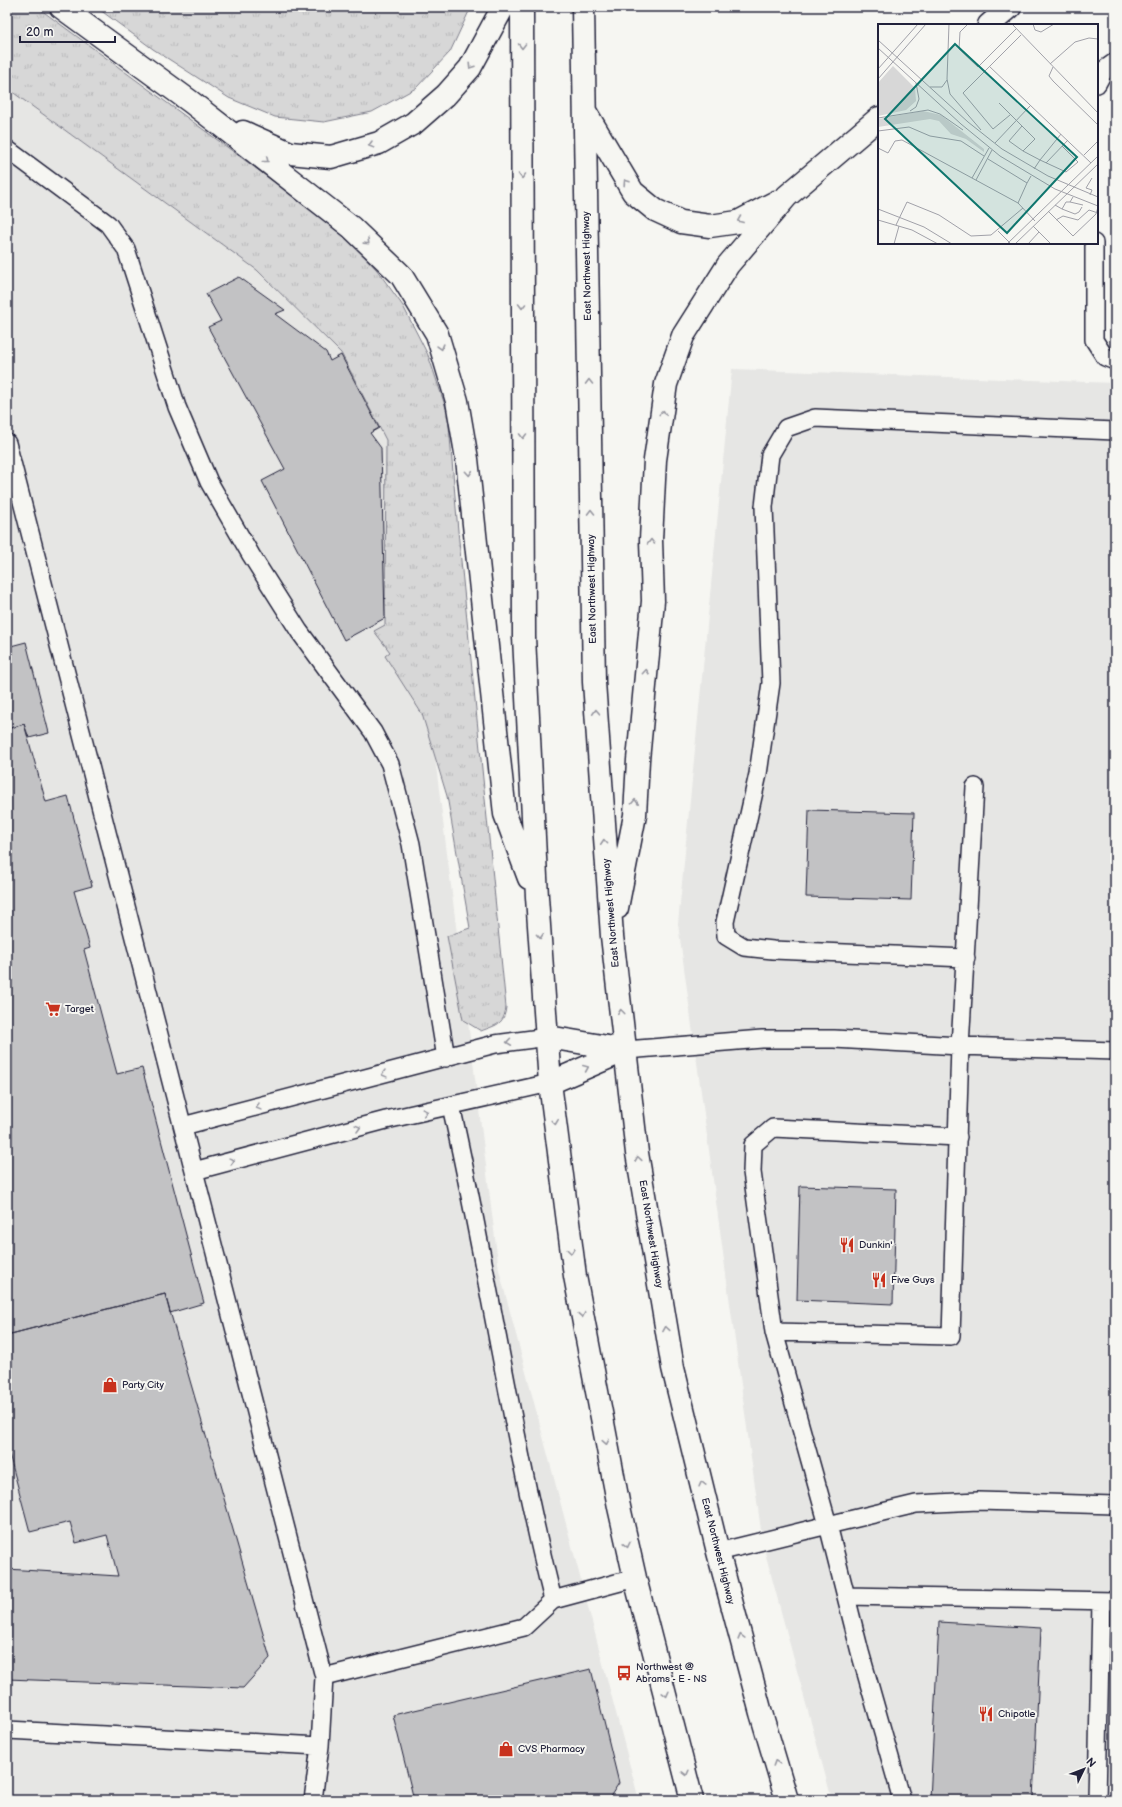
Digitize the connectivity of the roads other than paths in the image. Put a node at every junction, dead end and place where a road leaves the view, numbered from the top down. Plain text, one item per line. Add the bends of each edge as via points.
1 (61, 7) edge
2 (503, 7) edge
3 (522, 7) edge
4 (583, 7) edge
5 (1010, 7) edge
6 (990, 24) edge
7 (1115, 62) edge
8 (1098, 82) edge
9 (191, 102) junction
10 (584, 110) junction
11 (878, 119) edge
12 (7, 148) edge
13 (787, 196) junction
14 (1094, 244) edge
15 (1115, 361) edge
16 (1115, 431) edge
17 (7, 443) edge
18 (975, 787) dead end
19 (537, 897) junction
20 (612, 936) junction
21 (966, 958) junction
22 (548, 1037) junction
23 (960, 1046) junction
24 (626, 1050) junction
25 (1115, 1051) edge
26 (446, 1058) junction
27 (550, 1083) junction
28 (451, 1106) junction
29 (183, 1126) junction
30 (958, 1137) junction
31 (194, 1171) junction
32 (774, 1332) junction
33 (1115, 1505) edge
34 (828, 1526) junction
35 (718, 1552) junction
36 (635, 1578) junction
37 (846, 1596) junction
38 (553, 1600) junction
39 (1108, 1601) edge
40 (324, 1677) junction
41 (7, 1730) edge
42 (320, 1746) junction
43 (313, 1800) edge
44 (692, 1800) edge
45 (787, 1800) edge
46 (902, 1800) edge
47 (1097, 1800) edge

1 - 9 main road
2 -> 9 main road via 470,68 446,95 414,123 379,143 330,156 290,153 242,131
3 -> 19 main road via 524,637
4 - 10 main road, East Northwest Highway
5 - 6 main road
7 - 8 lane via 1105,69
9 -> 19 main road via 351,226 401,275 437,334 456,401 467,459 505,814
13 -> 10 main road via 738,222 710,226 681,222 655,210 633,192
20 -> 10 main road, East Northwest Highway via 594,682
11 - 13 main road
12 - 26 lane via 108,224 126,249 177,407 209,482 299,631 373,732 390,764 411,844
20 -> 13 main road via 635,815 653,601 651,540 655,460 666,384 683,336 728,265
14 - 15 lane via 1094,340 1105,357
16 - 21 lane via 815,418 786,428 770,455 764,507 772,683 758,774 725,922 726,936 744,947 773,950
17 - 29 lane
18 - 21 lane
19 -> 22 main road
24 -> 20 main road, East Northwest Highway
21 - 23 lane
22 - 24 main road
22 -> 26 lane via 495,1044
22 - 27 main road
23 - 24 lane via 834,1039 762,1039
23 - 25 lane
23 - 30 lane
27 -> 24 main road
35 -> 24 main road, East Northwest Highway via 673,1368 637,1153
26 -> 29 lane
27 - 28 lane
27 -> 36 main road via 575,1276
31 -> 28 lane via 386,1120
28 - 38 lane via 465,1166 500,1358
29 - 31 lane
30 - 32 lane via 951,1336
30 - 32 lane via 773,1128 752,1145 752,1172
31 - 40 lane
32 - 34 lane
33 - 34 lane via 978,1501 916,1504
34 - 35 lane
34 - 37 lane
45 -> 35 main road, East Northwest Highway
36 - 38 lane
36 -> 44 main road
37 - 39 lane
37 - 46 lane
38 - 40 lane via 524,1627
39 - 47 lane
40 - 42 lane
41 - 42 lane
42 - 43 lane

